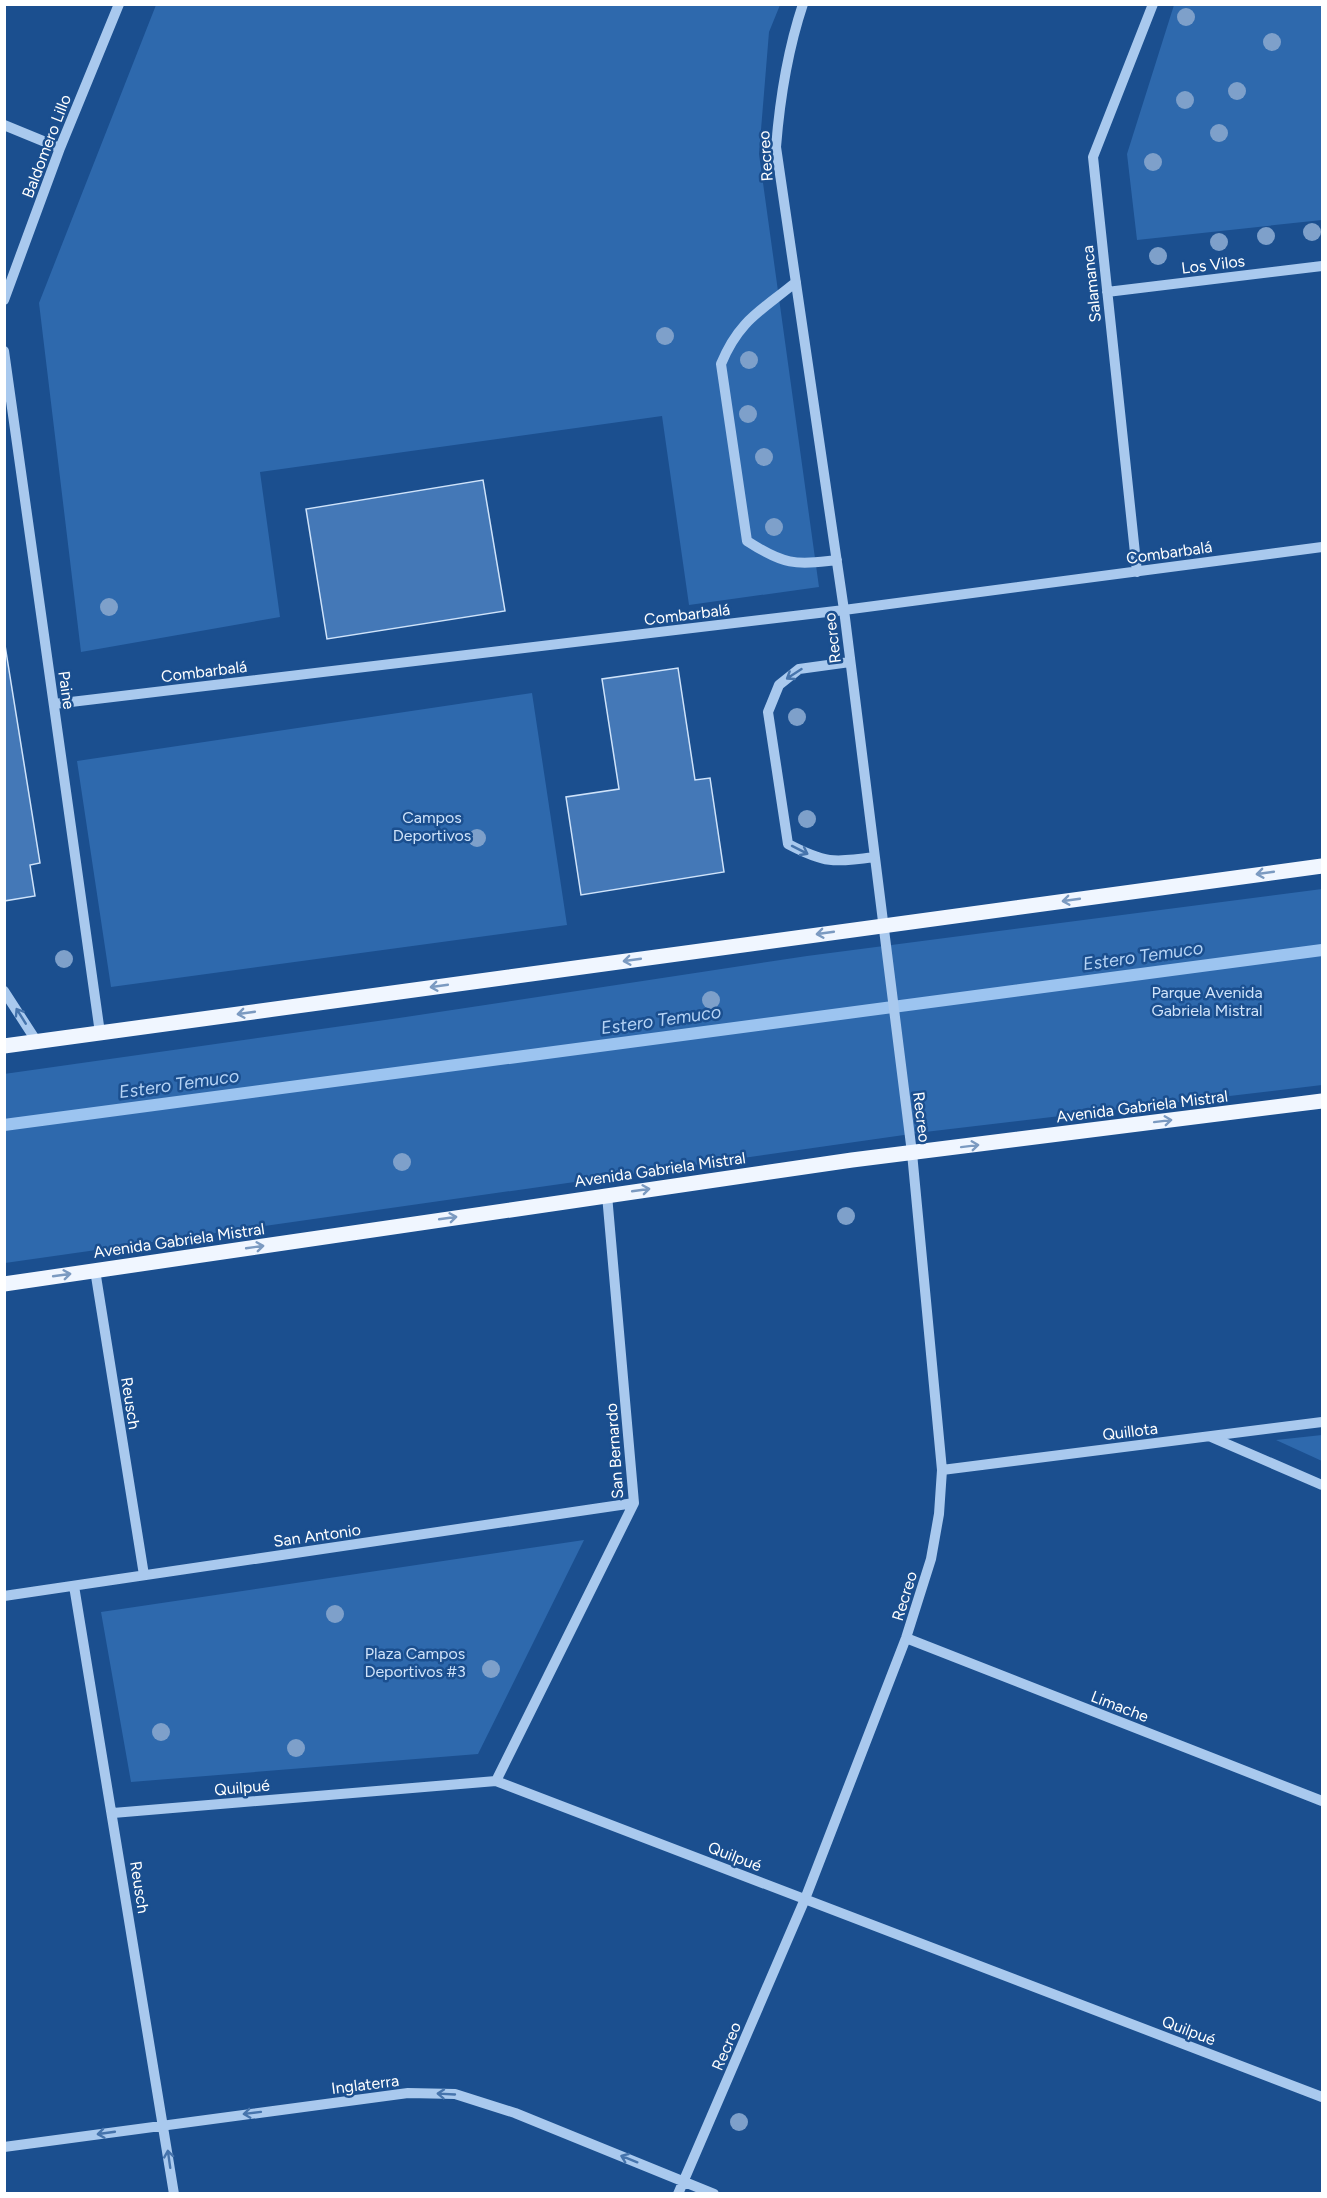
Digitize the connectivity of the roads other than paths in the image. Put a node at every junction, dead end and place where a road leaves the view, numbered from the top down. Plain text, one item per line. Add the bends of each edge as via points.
1 (119, 4) edge
2 (802, 4) edge
3 (1154, 4) edge
4 (4, 125) edge
5 (60, 148) junction
6 (1323, 266) edge
7 (796, 282) junction
8 (1107, 292) junction
9 (4, 300) edge
10 (4, 351) edge
11 (1323, 547) edge
12 (837, 560) junction
13 (1137, 572) junction
14 (844, 610) junction
15 (850, 662) junction
16 (54, 704) junction
17 (874, 857) junction
18 (1323, 866) edge
19 (883, 925) junction
20 (4, 991) edge
21 (100, 1033) junction
22 (37, 1042) junction
23 (4, 1046) edge
24 (1323, 1101) edge
25 (912, 1153) junction
26 (607, 1195) junction
27 (95, 1270) junction
28 (4, 1284) edge
29 (1323, 1422) edge
30 (1211, 1436) junction
31 (942, 1470) junction
32 (1323, 1485) edge
33 (634, 1503) junction
34 (144, 1575) junction
35 (74, 1586) junction
36 (4, 1596) edge
37 (906, 1638) junction
38 (496, 1781) junction
39 (1323, 1801) edge
40 (113, 1813) junction
41 (804, 1899) junction
42 (1323, 2097) edge
43 (164, 2125) junction
44 (4, 2147) edge
45 (683, 2181) junction
46 (174, 2193) edge
47 (678, 2193) edge
48 (714, 2193) edge

1 - 5 street, Baldomero Lillo
2 - 7 street, Recreo via 780,96 776,147
3 - 8 street, Salamanca via 1093,157
4 - 5 street
5 - 9 street, Baldomero Lillo
6 - 8 street, Los Vilos
7 - 12 street, Recreo
7 - 12 street via 748,318 730,341 721,364 747,541 784,562
8 - 13 street, Salamanca
10 - 16 street, Paine
11 - 13 street, Combarbalá
12 - 14 street, Recreo
13 - 14 street, Combarbalá
14 - 15 street, Recreo
14 - 16 street, Combarbalá
15 - 17 street, Recreo
15 -> 17 street via 799,669 779,685 768,712 788,844 808,855 836,862
16 - 21 street, Paine
17 - 19 street, Recreo
18 -> 19 main road
19 -> 21 main road
19 - 25 street, Recreo
22 -> 20 street
21 - 22 main road
22 - 23 main road
25 -> 24 main road, Avenida Gabriela Mistral
26 -> 25 main road, Avenida Gabriela Mistral
25 - 31 street, Recreo
27 -> 26 main road, Avenida Gabriela Mistral
26 - 33 street, San Bernardo
28 -> 27 main road, Avenida Gabriela Mistral
27 - 34 street, Reusch
29 - 30 street, Quillota
30 - 31 street, Quillota
30 - 32 street
31 - 37 street, Recreo via 931,1559
33 - 34 street, San Antonio
33 - 38 street, San Bernardo
34 - 35 street, San Antonio
35 - 36 street, San Antonio
35 - 40 street, Reusch
37 - 39 street, Limache
37 - 41 street, Recreo
38 - 40 street, Quilpué
38 - 41 street, Quilpué
40 - 43 street, Reusch
41 - 42 street, Quilpué
41 - 45 street, Recreo
43 -> 44 street, Inglaterra
45 -> 43 street, Inglaterra via 515,2113 455,2094 408,2093
46 -> 43 street, Reusch
45 - 47 street, Recreo
45 - 48 street, Inglaterra

